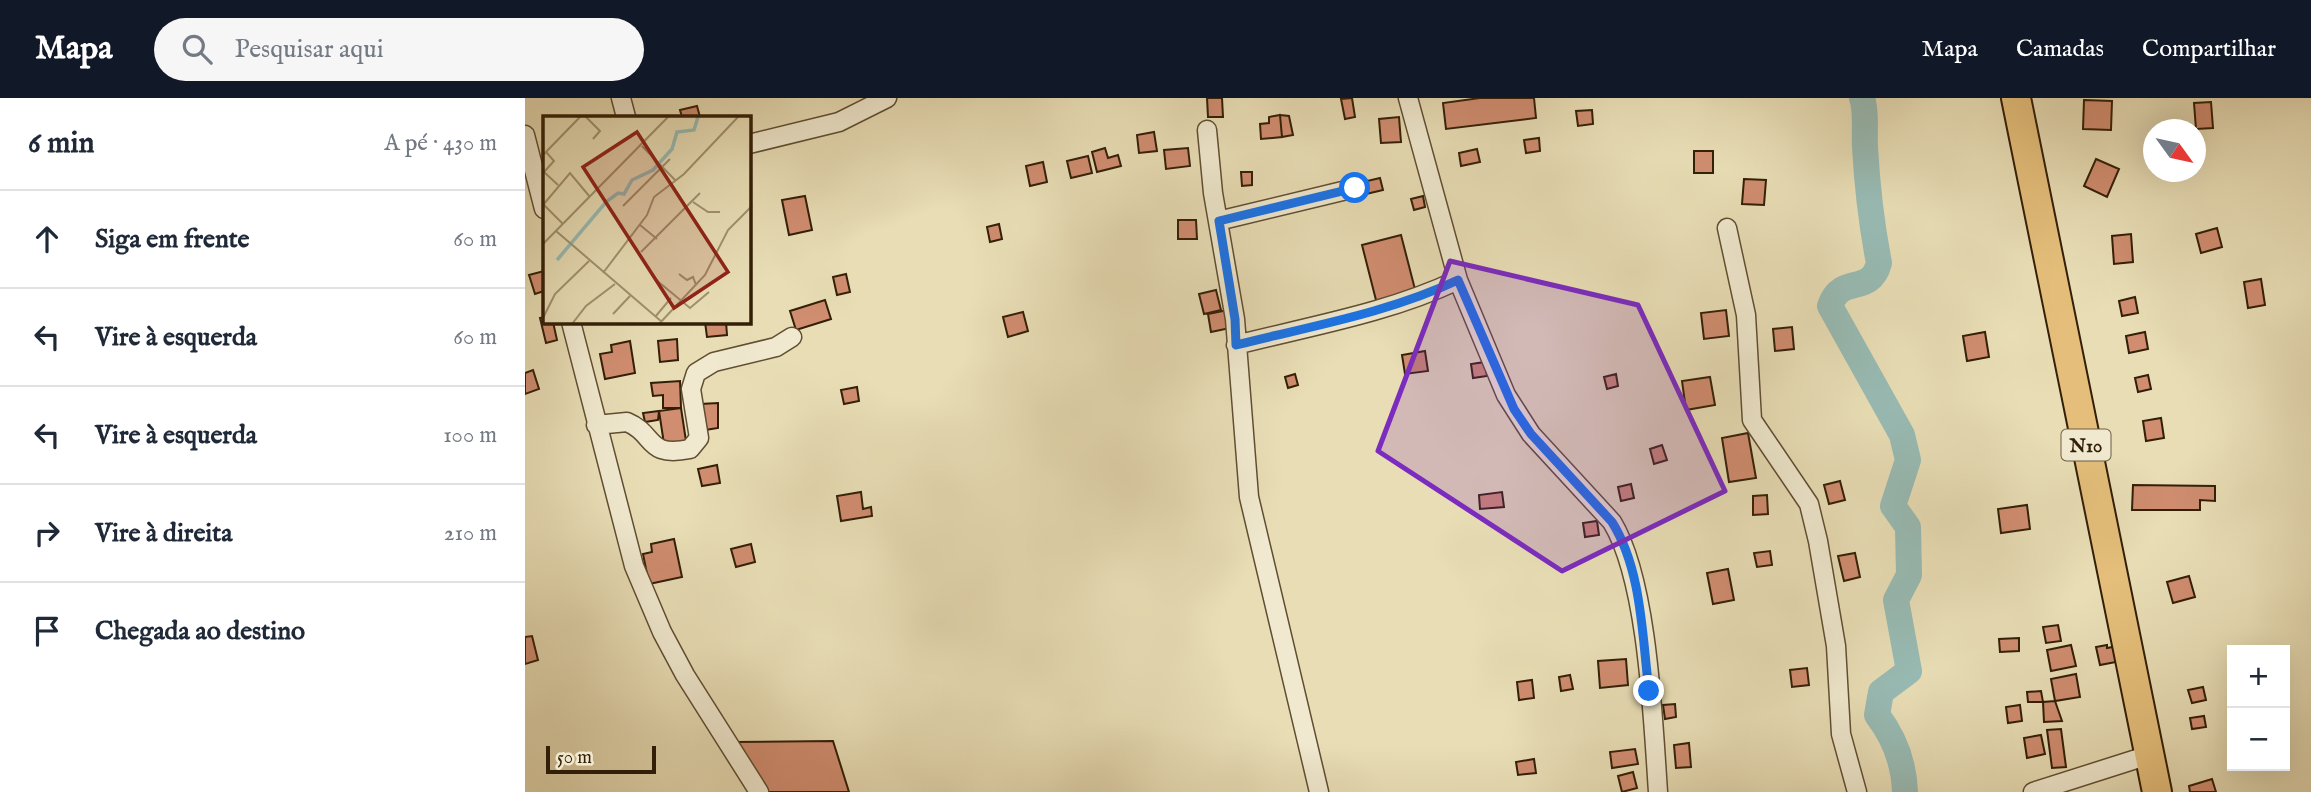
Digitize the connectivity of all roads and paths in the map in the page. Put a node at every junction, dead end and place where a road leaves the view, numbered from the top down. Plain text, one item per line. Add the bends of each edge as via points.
1 (621, 98) edge
2 (887, 98) edge
3 (1408, 98) edge
4 (2016, 98) edge
5 (626, 116) edge
6 (1207, 130) dead end
7 (525, 135) edge
8 (751, 143) edge
9 (1355, 188) dead end
10 (539, 202) edge
11 (1219, 221) junction
12 (1727, 229) dead end
13 (1458, 280) junction
14 (571, 324) edge
15 (792, 337) dead end
16 (1236, 345) junction
17 (596, 425) junction
18 (2149, 755) junction
19 (759, 792) edge
20 (1319, 792) edge
21 (1658, 792) edge
22 (1857, 792) edge
23 (2033, 792) edge
24 (2157, 792) edge

1 - 5 street
2 - 8 street via 839,121
3 - 13 street
4 - 18 main road, N10
6 - 11 street
7 - 10 street
9 - 11 street
11 - 16 street
12 - 22 street via 1746,315 1752,420 1809,504 1836,646 1841,734
13 - 16 street via 1380,310
13 - 21 street via 1514,409 1621,537 1640,613
14 - 17 street
15 - 17 street via 776,348 714,362 696,373 691,389 699,439 690,449 658,449 627,422
16 - 20 street via 1249,497
17 - 19 street via 634,566 662,632
18 - 23 street
18 - 24 main road, N10

